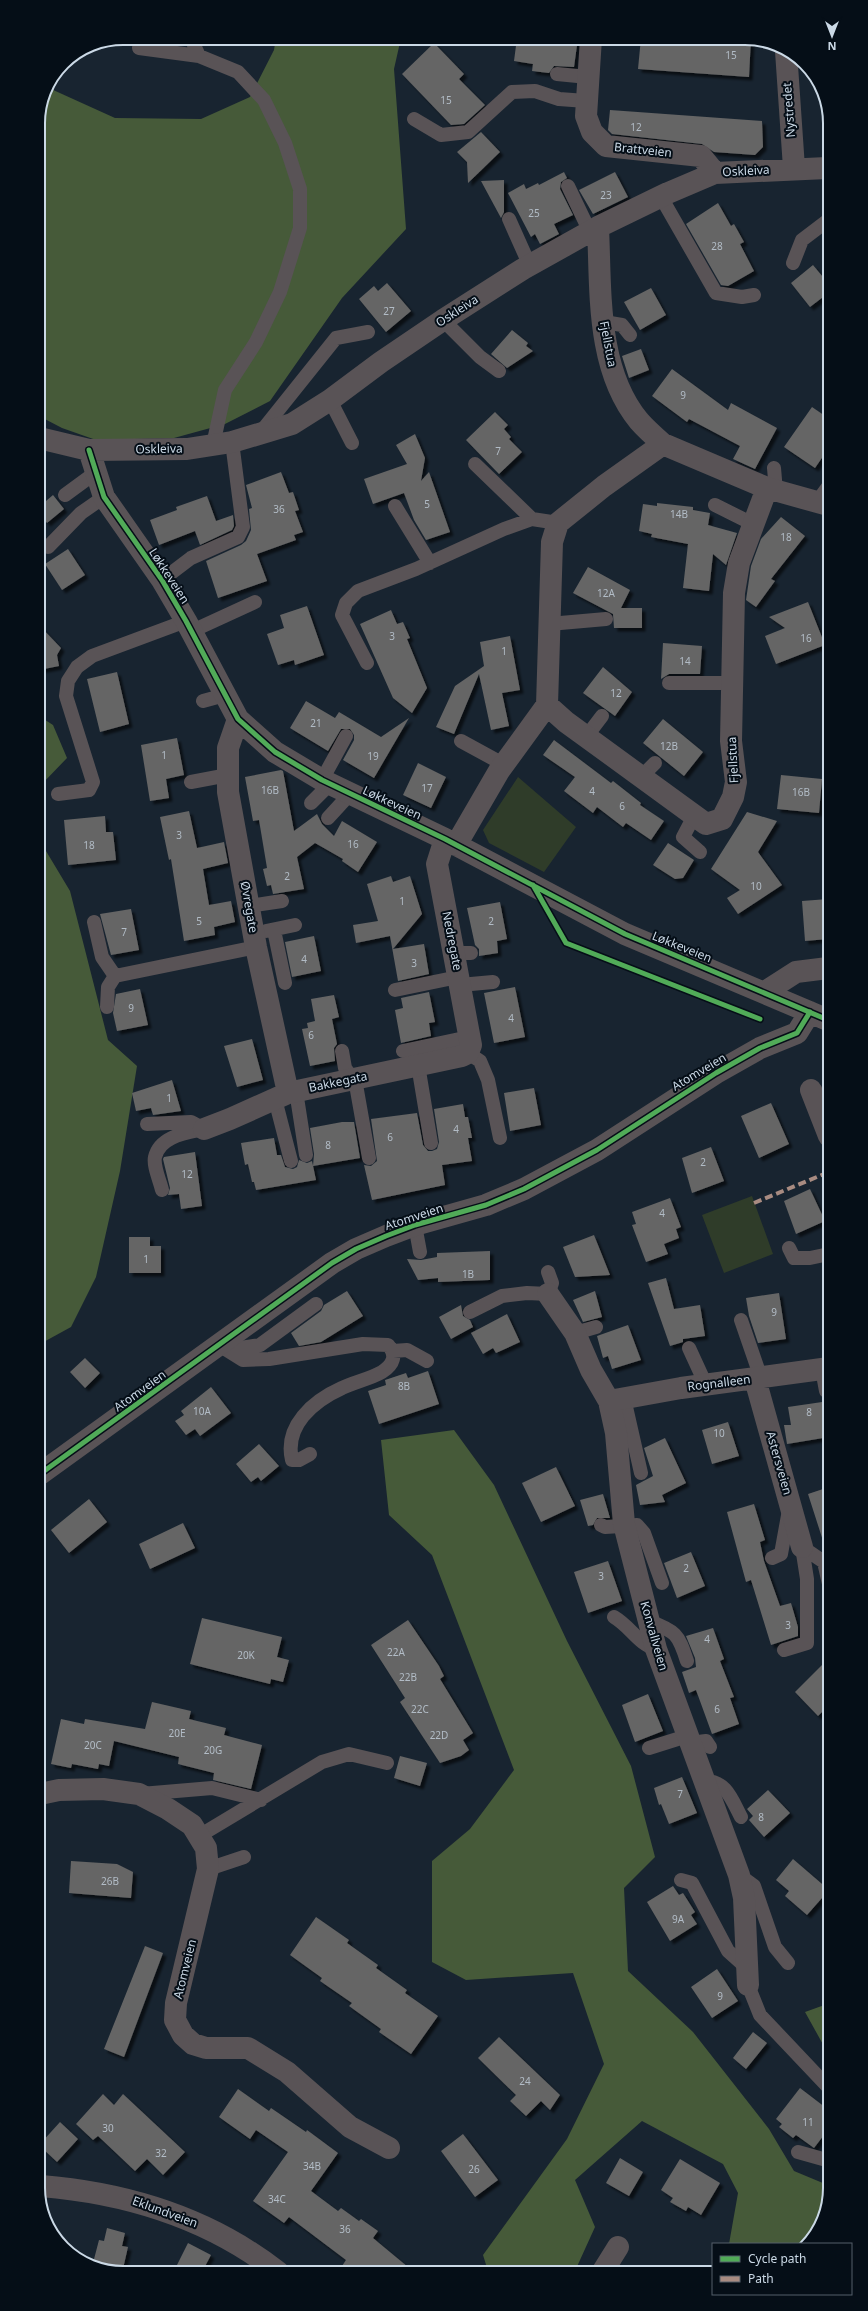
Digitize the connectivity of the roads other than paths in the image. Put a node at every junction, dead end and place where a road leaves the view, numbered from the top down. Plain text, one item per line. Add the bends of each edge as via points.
1 (194, 45) edge
2 (590, 45) edge
3 (139, 48) dead end
4 (199, 56) junction
5 (786, 57) edge
6 (557, 74) dead end
7 (588, 78) junction
8 (586, 101) junction
9 (414, 119) dead end
10 (794, 168) junction
11 (823, 168) edge
12 (716, 173) junction
13 (568, 186) dead end
14 (661, 196) junction
15 (510, 219) dead end
16 (823, 225) edge
17 (594, 230) junction
18 (793, 263) dead end
19 (530, 266) junction
20 (754, 295) dead end
21 (443, 320) junction
22 (604, 322) junction
23 (368, 332) dead end
24 (630, 335) dead end
25 (499, 371) dead end
26 (330, 400) junction
27 (260, 434) junction
28 (45, 439) edge
29 (223, 443) junction
30 (352, 444) dead end
31 (663, 444) junction
32 (89, 450) junction
33 (475, 464) dead end
34 (774, 468) dead end
35 (95, 473) junction
36 (772, 490) junction
37 (65, 495) dead end
38 (104, 496) junction
39 (823, 498) edge
40 (716, 505) dead end
41 (394, 506) dead end
42 (532, 519) junction
43 (558, 523) junction
44 (752, 524) junction
45 (48, 547) dead end
46 (430, 563) junction
47 (162, 580) junction
48 (255, 602) dead end
49 (606, 619) dead end
50 (549, 624) junction
51 (189, 626) junction
52 (368, 663) dead end
53 (669, 683) dead end
54 (731, 683) junction
55 (225, 695) junction
56 (203, 702) dead end
57 (547, 704) junction
58 (602, 716) dead end
59 (238, 719) junction
60 (346, 736) dead end
61 (586, 737) junction
62 (461, 741) dead end
63 (503, 764) junction
64 (228, 775) junction
65 (191, 782) dead end
66 (326, 782) junction
67 (58, 794) dead end
68 (350, 794) junction
69 (311, 803) dead end
70 (694, 816) junction
71 (328, 818) dead end
72 (450, 842) junction
73 (700, 852) dead end
74 (282, 901) dead end
75 (249, 906) junction
76 (94, 922) dead end
77 (296, 926) dead end
78 (261, 937) junction
79 (823, 969) edge
80 (115, 976) junction
81 (459, 981) junction
82 (493, 982) dead end
83 (285, 984) dead end
84 (395, 990) dead end
85 (765, 992) junction
86 (107, 1007) dead end
87 (819, 1016) edge
88 (470, 1045) junction
89 (342, 1051) dead end
90 (403, 1051) dead end
91 (418, 1065) junction
92 (354, 1079) junction
93 (811, 1090) dead end
94 (286, 1094) junction
95 (823, 1122) edge
96 (147, 1124) dead end
97 (204, 1128) junction
98 (500, 1138) dead end
99 (431, 1143) dead end
100 (306, 1155) dead end
101 (369, 1158) dead end
102 (291, 1161) dead end
103 (162, 1190) dead end
104 (415, 1225) junction
105 (789, 1248) dead end
106 (420, 1252) dead end
107 (823, 1255) edge
108 (548, 1272) dead end
109 (548, 1294) junction
110 (316, 1304) dead end
111 (470, 1312) dead end
112 (741, 1320) dead end
113 (596, 1327) dead end
114 (575, 1334) junction
115 (223, 1348) junction
116 (689, 1348) dead end
117 (393, 1351) junction
118 (426, 1361) dead end
119 (823, 1369) edge
120 (758, 1378) junction
121 (706, 1385) junction
122 (616, 1399) junction
123 (310, 1454) dead end
124 (45, 1471) edge
125 (641, 1473) dead end
126 (790, 1503) junction
127 (624, 1524) junction
128 (601, 1525) dead end
129 (802, 1547) junction
130 (772, 1558) dead end
131 (823, 1561) edge
132 (662, 1584) dead end
133 (614, 1617) dead end
134 (649, 1621) junction
135 (656, 1649) junction
136 (784, 1650) dead end
137 (687, 1661) dead end
138 (696, 1742) junction
139 (649, 1748) dead end
140 (387, 1763) dead end
141 (704, 1781) junction
142 (45, 1793) edge
143 (139, 1794) junction
144 (261, 1800) junction
145 (741, 1817) dead end
146 (199, 1836) junction
147 (244, 1857) dead end
148 (208, 1869) junction
149 (739, 1875) junction
150 (681, 1880) dead end
151 (788, 1963) dead end
152 (747, 1976) junction
153 (823, 2082) edge
154 (389, 2148) dead end
155 (798, 2152) dead end
156 (823, 2159) edge
157 (45, 2186) edge
158 (618, 2247) dead end
159 (270, 2266) edge
160 (606, 2266) edge

1 - 4 lane
2 - 7 street, Brattveien
3 - 4 lane
4 - 29 lane via 238,72 264,100 285,143 300,189 300,228 280,292 256,342 225,390
5 - 10 street, Nystredet
6 - 7 lane
7 - 8 street, Brattveien
8 - 9 lane via 559,99 535,91 512,92 468,132 441,135
8 - 12 street, Brattveien via 586,116 592,132 606,146 701,156
10 - 11 street, Oskleiva
10 - 12 street, Oskleiva
12 - 14 street, Oskleiva
13 - 17 lane
14 - 17 street, Oskleiva
14 - 20 lane via 716,293 742,297
15 - 19 lane
16 - 18 lane via 802,240
17 - 19 street, Oskleiva
17 - 22 street, Fjellstua
19 - 21 street, Oskleiva
21 - 25 lane via 480,357
21 - 26 street, Oskleiva
22 - 24 lane via 622,325
22 - 31 street, Fjellstua via 609,358 620,391 639,421
23 - 27 lane via 336,338
26 - 27 street, Oskleiva via 292,424
26 - 30 lane
27 - 29 street, Oskleiva
28 - 32 street, Oskleiva
29 - 32 street, Oskleiva via 187,449
29 - 47 lane via 243,527 238,537 191,558
31 - 36 street, Fjellstua
31 - 43 street
32 - 35 street, Løkkeveien
33 - 42 lane
34 - 36 lane
35 - 37 lane
35 - 38 street, Løkkeveien
36 - 39 street, Fjellstua
36 - 44 street, Fjellstua
38 - 45 lane via 81,512
38 - 47 street, Løkkeveien
40 - 44 lane
41 - 46 lane
42 - 43 lane
42 - 46 lane
43 - 50 street via 552,542
44 - 54 street, Fjellstua via 739,563 734,593
46 - 52 lane via 358,591 346,603 342,615
47 - 51 street, Løkkeveien
48 - 51 lane
49 - 50 lane
50 - 57 street
51 - 55 street, Løkkeveien
51 - 67 lane via 92,656 77,668 68,681 66,696 93,782 89,790
53 - 54 lane
54 - 70 street, Fjellstua via 731,741 736,782 733,797 722,819 706,824
55 - 56 lane
55 - 59 street, Løkkeveien
57 - 61 street, Fjellstua
57 - 63 street
58 - 61 lane
59 - 64 street, Øvregate via 228,748
59 - 66 street, Løkkeveien via 275,752
60 - 66 lane
61 - 70 street, Fjellstua via 648,770
62 - 63 lane
63 - 72 street
64 - 65 lane
64 - 75 street, Øvregate via 228,792
66 - 68 street, Løkkeveien
66 - 69 lane
68 - 71 lane
68 - 72 street, Løkkeveien
70 - 73 lane via 683,837
72 - 81 street, Nedregate via 437,864 462,953
72 - 85 street, Løkkeveien via 625,934
74 - 75 lane
75 - 78 street, Øvregate
76 - 80 lane via 102,957
77 - 78 lane
78 - 80 lane
78 - 83 lane
78 - 94 street, Øvregate
79 - 85 street via 796,972
80 - 86 lane via 108,987
81 - 82 lane
81 - 84 lane
81 - 88 street, Nedregate
85 - 87 street, Løkkeveien
87 - 104 street, Atomveien via 797,1033 760,1048 716,1073 597,1150 524,1189 486,1205
88 - 90 lane
88 - 91 street, Bakkegata via 462,1056
88 - 98 lane via 488,1080
89 - 92 lane via 345,1068
91 - 92 street, Bakkegata
91 - 99 lane
92 - 94 street, Bakkegata
92 - 101 lane
93 - 95 street
94 - 97 street, Bakkegata
94 - 100 lane
94 - 102 lane
96 - 97 lane via 192,1122
97 - 103 lane via 176,1136 162,1144 155,1158
104 - 106 lane
104 - 115 street, Atomveien via 356,1249 332,1263
105 - 107 lane via 794,1258
108 - 109 lane via 552,1283
109 - 111 lane via 502,1296
109 - 114 street, Konvallveien
110 - 115 lane via 260,1344
112 - 120 lane
113 - 114 lane
114 - 122 street, Konvallveien via 591,1370
115 - 117 lane via 242,1360 269,1359 363,1344 388,1344
115 - 124 street, Atomveien
116 - 121 lane
117 - 118 lane via 407,1350
117 - 123 lane via 392,1362 381,1373 328,1394 306,1413 294,1428 290,1452 292,1460 299,1460
119 - 120 street, Rognalleen
120 - 121 street, Rognalleen
120 - 126 street, Astersveien
121 - 122 street, Rognalleen
122 - 125 lane
122 - 127 street, Konvallveien via 616,1433
126 - 129 street, Astersveien
126 - 130 lane via 781,1554
127 - 128 lane via 605,1527
127 - 132 lane via 637,1525 644,1533
127 - 134 street, Konvallveien
129 - 131 lane
129 - 136 lane via 807,1579 807,1643
133 - 135 lane via 626,1625 645,1646
134 - 135 street, Konvallveien
134 - 137 lane via 673,1630
135 - 138 street, Konvallveien
138 - 139 lane
138 - 141 street, Konvallveien
140 - 144 lane via 349,1754 322,1762
141 - 145 lane via 714,1780 725,1787
141 - 149 street, Konvallveien
142 - 143 street, Atomveien via 103,1789
143 - 144 lane via 212,1788
143 - 146 street, Atomveien via 192,1825
144 - 146 lane
146 - 148 street, Atomveien via 206,1848
147 - 148 lane
148 - 154 street, Atomveien via 176,2002 175,2020 183,2035 193,2044 206,2048 248,2048 287,2072 350,2127
149 - 151 lane via 754,1886 776,1947
149 - 152 street, Konvallveien via 744,1898
150 - 152 lane via 692,1883 728,1951
152 - 153 lane via 760,2015
155 - 156 lane
157 - 159 street, Eklundveien via 125,2198 169,2212 212,2230 253,2253
158 - 160 street

